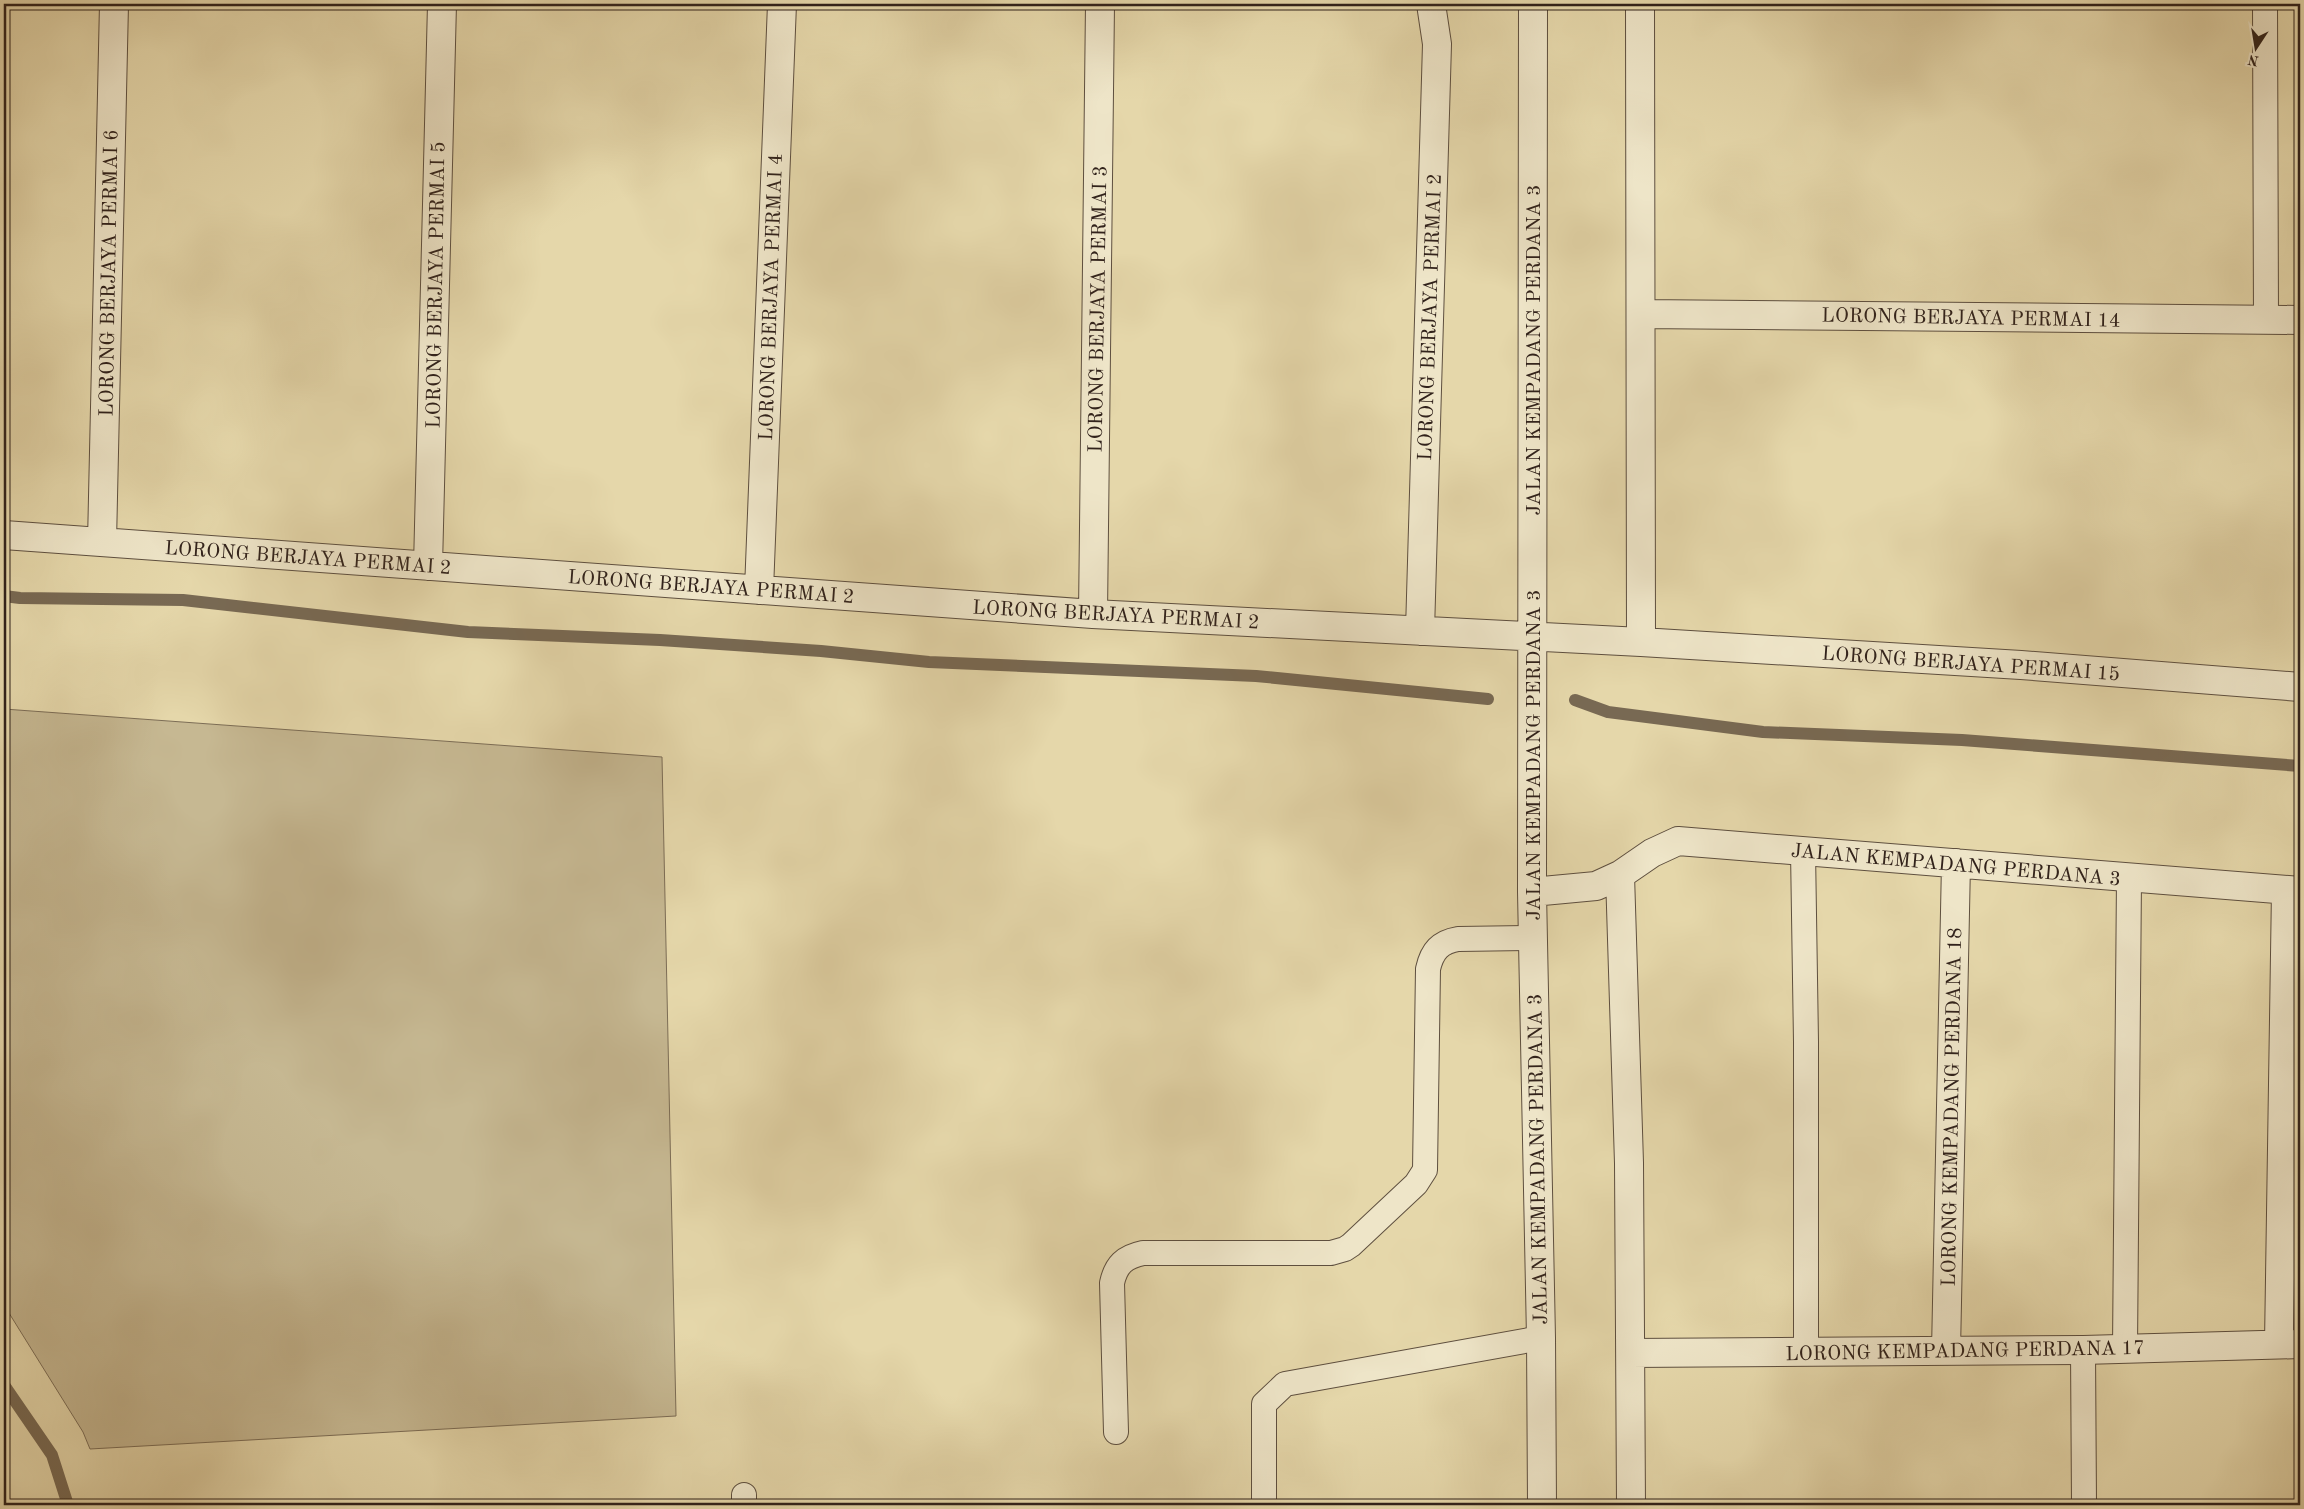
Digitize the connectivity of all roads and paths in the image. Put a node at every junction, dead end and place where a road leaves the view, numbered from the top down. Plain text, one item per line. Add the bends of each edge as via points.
1 (114, 4) edge
2 (442, 4) edge
3 (782, 4) edge
4 (1100, 4) edge
5 (1431, 4) edge
6 (1533, 4) edge
7 (1640, 4) edge
8 (2265, 4) edge
9 (1641, 314) junction
10 (2266, 320) junction
11 (2300, 320) edge
12 (4, 535) edge
13 (102, 542) junction
14 (428, 566) junction
15 (759, 590) junction
16 (1093, 614) junction
17 (1420, 631) junction
18 (1533, 637) junction
19 (1641, 642) junction
20 (2300, 687) edge
21 (1803, 851) junction
22 (1956, 863) junction
23 (1620, 875) junction
24 (2129, 878) junction
25 (2293, 890) edge
26 (1532, 892) junction
27 (1532, 938) junction
28 (1541, 1338) junction
29 (2290, 1344) edge
30 (2126, 1349) junction
31 (2083, 1350) junction
32 (1946, 1351) junction
33 (1806, 1352) junction
34 (1631, 1353) junction
35 (1116, 1432) dead end
36 (1264, 1505) edge
37 (1542, 1505) edge
38 (1631, 1505) edge
39 (2084, 1505) edge

1 - 13 street, LORONG BERJAYA PERMAI 6
2 - 14 street, LORONG BERJAYA PERMAI 5
3 - 15 street, LORONG BERJAYA PERMAI 4
4 - 16 street, LORONG BERJAYA PERMAI 3
5 - 17 street, LORONG BERJAYA PERMAI 2 via 1437,44
6 - 18 street, JALAN KEMPADANG PERDANA 3
7 - 9 street
8 - 10 lane
9 - 10 street, LORONG BERJAYA PERMAI 14
9 - 19 street
10 - 11 street, LORONG BERJAYA PERMAI 14
12 - 13 street, LORONG BERJAYA PERMAI 2
13 - 14 street, LORONG BERJAYA PERMAI 2
14 - 15 street, LORONG BERJAYA PERMAI 2
15 - 16 street, LORONG BERJAYA PERMAI 2
16 - 17 street, LORONG BERJAYA PERMAI 2
17 - 18 street, LORONG BERJAYA PERMAI 2
18 - 19 street, LORONG BERJAYA PERMAI 15
18 - 26 street, JALAN KEMPADANG PERDANA 3
19 - 20 street, LORONG BERJAYA PERMAI 15 via 2021,665
21 - 22 street, JALAN KEMPADANG PERDANA 3
21 - 23 street, JALAN KEMPADANG PERDANA 3 via 1678,841 1652,853
21 - 33 lane
22 - 24 street, JALAN KEMPADANG PERDANA 3
22 - 32 street, LORONG KEMPADANG PERDANA 18
23 - 26 street, JALAN KEMPADANG PERDANA 3 via 1596,886
23 - 34 street
24 - 25 street, JALAN KEMPADANG PERDANA 3
24 - 30 lane
25 - 29 street
26 - 27 street, JALAN KEMPADANG PERDANA 3
27 - 28 street, JALAN KEMPADANG PERDANA 3
27 - 35 lane via 1446,941 1430,958 1425,1170 1416,1184 1351,1245 1330,1253 1143,1253 1131,1255 1121,1262 1112,1284
28 - 36 lane via 1285,1384 1264,1404
28 - 37 street, JALAN KEMPADANG PERDANA 3
29 - 30 street, LORONG KEMPADANG PERDANA 17
30 - 31 street, LORONG KEMPADANG PERDANA 17
31 - 32 street, LORONG KEMPADANG PERDANA 17
31 - 39 lane
32 - 33 street, LORONG KEMPADANG PERDANA 17
33 - 34 street, LORONG KEMPADANG PERDANA 17
34 - 38 street

